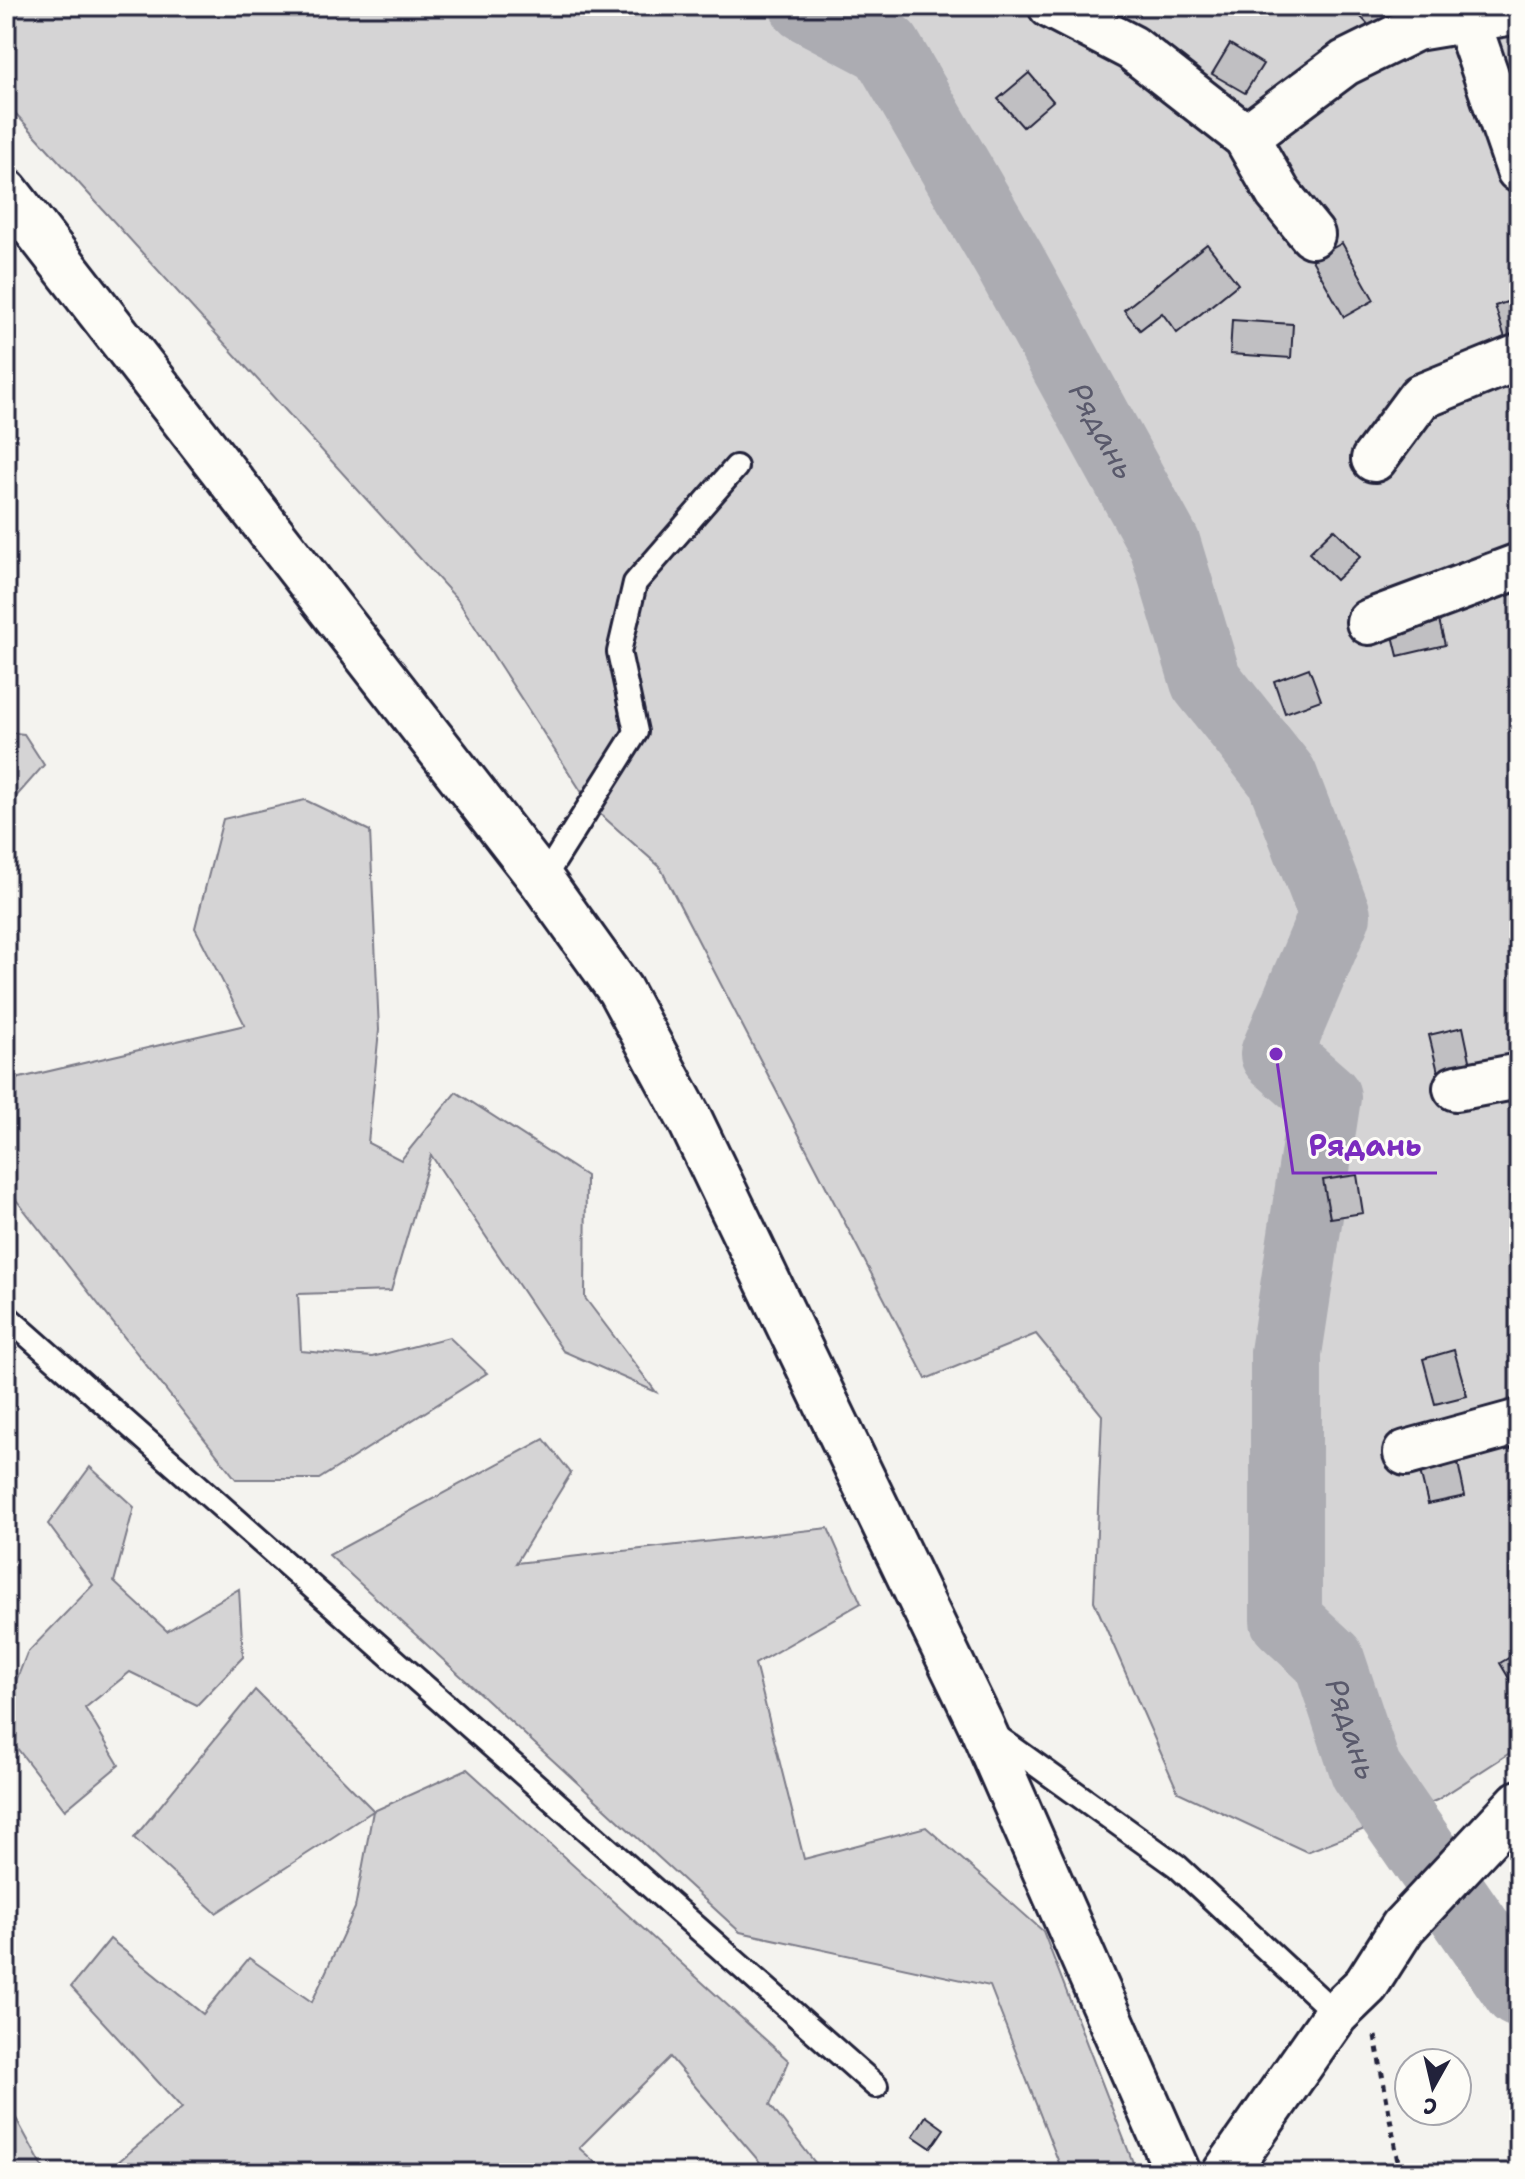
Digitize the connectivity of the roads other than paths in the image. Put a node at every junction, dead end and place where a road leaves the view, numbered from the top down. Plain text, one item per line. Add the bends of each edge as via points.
1 (1051, 6) edge
2 (1519, 11) edge
3 (1466, 13) edge
4 (1246, 137) junction
5 (1519, 170) edge
6 (6, 191) edge
7 (1312, 235) dead end
8 (1519, 357) edge
9 (1374, 459) dead end
10 (736, 467) dead end
11 (1519, 566) edge
12 (1369, 622) dead end
13 (542, 881) junction
14 (1519, 1076) edge
15 (1456, 1088) dead end
16 (6, 1316) edge
17 (1519, 1422) edge
18 (1406, 1453) dead end
19 (981, 1725) junction
20 (1519, 1803) edge
21 (1351, 2000) junction
22 (876, 2086) dead end
23 (1178, 2173) edge
24 (1225, 2173) edge

1 - 4 street via 1132,48
2 - 3 street
3 - 4 street via 1416,28 1345,63
3 - 5 street
4 - 7 street via 1278,193
6 - 13 street
8 - 9 street via 1420,397
10 - 13 lane via 635,583 619,652 636,732
11 - 12 street
13 - 19 street via 620,990 690,1120
14 - 15 street
16 - 22 lane
17 - 18 street
19 - 21 lane
19 - 23 street
20 - 21 street via 1403,1927
21 - 24 street

